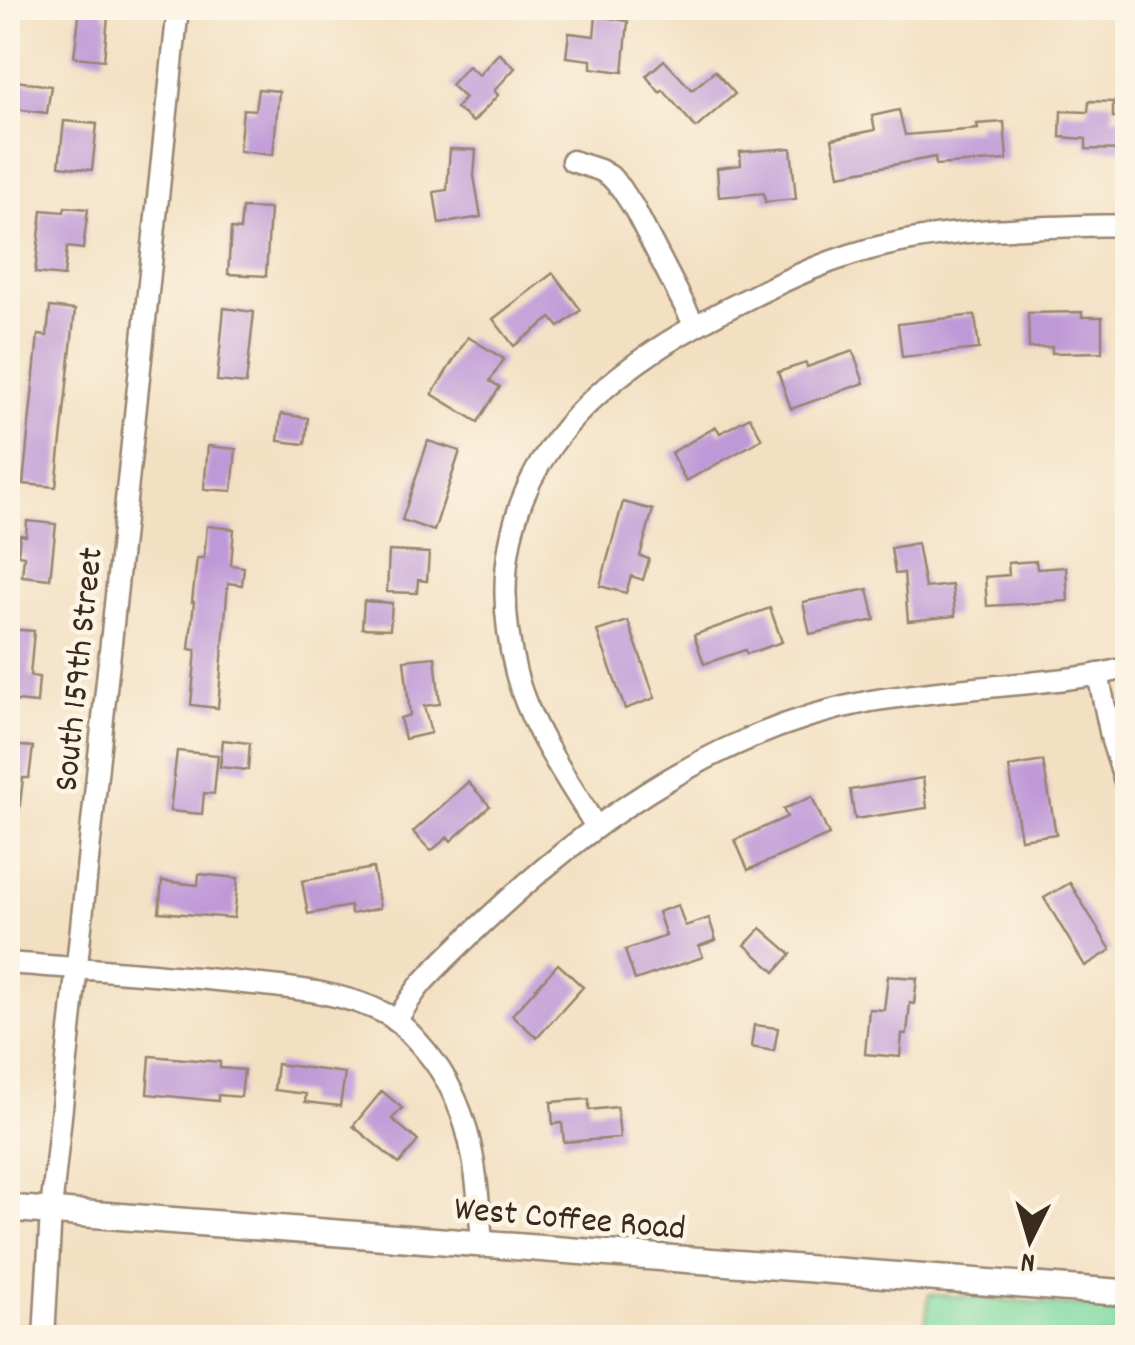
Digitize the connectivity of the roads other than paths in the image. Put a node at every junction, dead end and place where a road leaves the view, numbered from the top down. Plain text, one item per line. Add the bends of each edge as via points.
1 (178, 8) edge
2 (572, 161) dead end
3 (1128, 225) edge
4 (695, 326) junction
5 (1128, 666) edge
6 (1098, 674) junction
7 (1128, 791) edge
8 (596, 827) junction
9 (8, 963) edge
10 (78, 968) junction
11 (396, 1021) junction
12 (8, 1208) edge
13 (51, 1211) junction
14 (482, 1244) junction
15 (1128, 1293) edge
16 (44, 1338) edge

1 - 10 street, South 159th Street
2 - 4 street via 600,170 621,188
3 - 4 street via 957,232 883,245 799,273
4 - 8 street via 631,367 572,418 540,464 511,538 506,591 517,676 546,743
5 - 6 street
6 - 7 street
6 - 8 street via 914,694 818,713 714,753
8 - 11 street via 474,932 419,986
9 - 10 street
10 - 11 street via 288,988 348,1000
10 - 13 street, South 159th Street
11 - 14 street via 438,1064 464,1118 477,1173
12 - 13 street, West Coffee Road
13 - 14 street, West Coffee Road
13 - 16 street, South 159th Street
14 - 15 street, West Coffee Road

